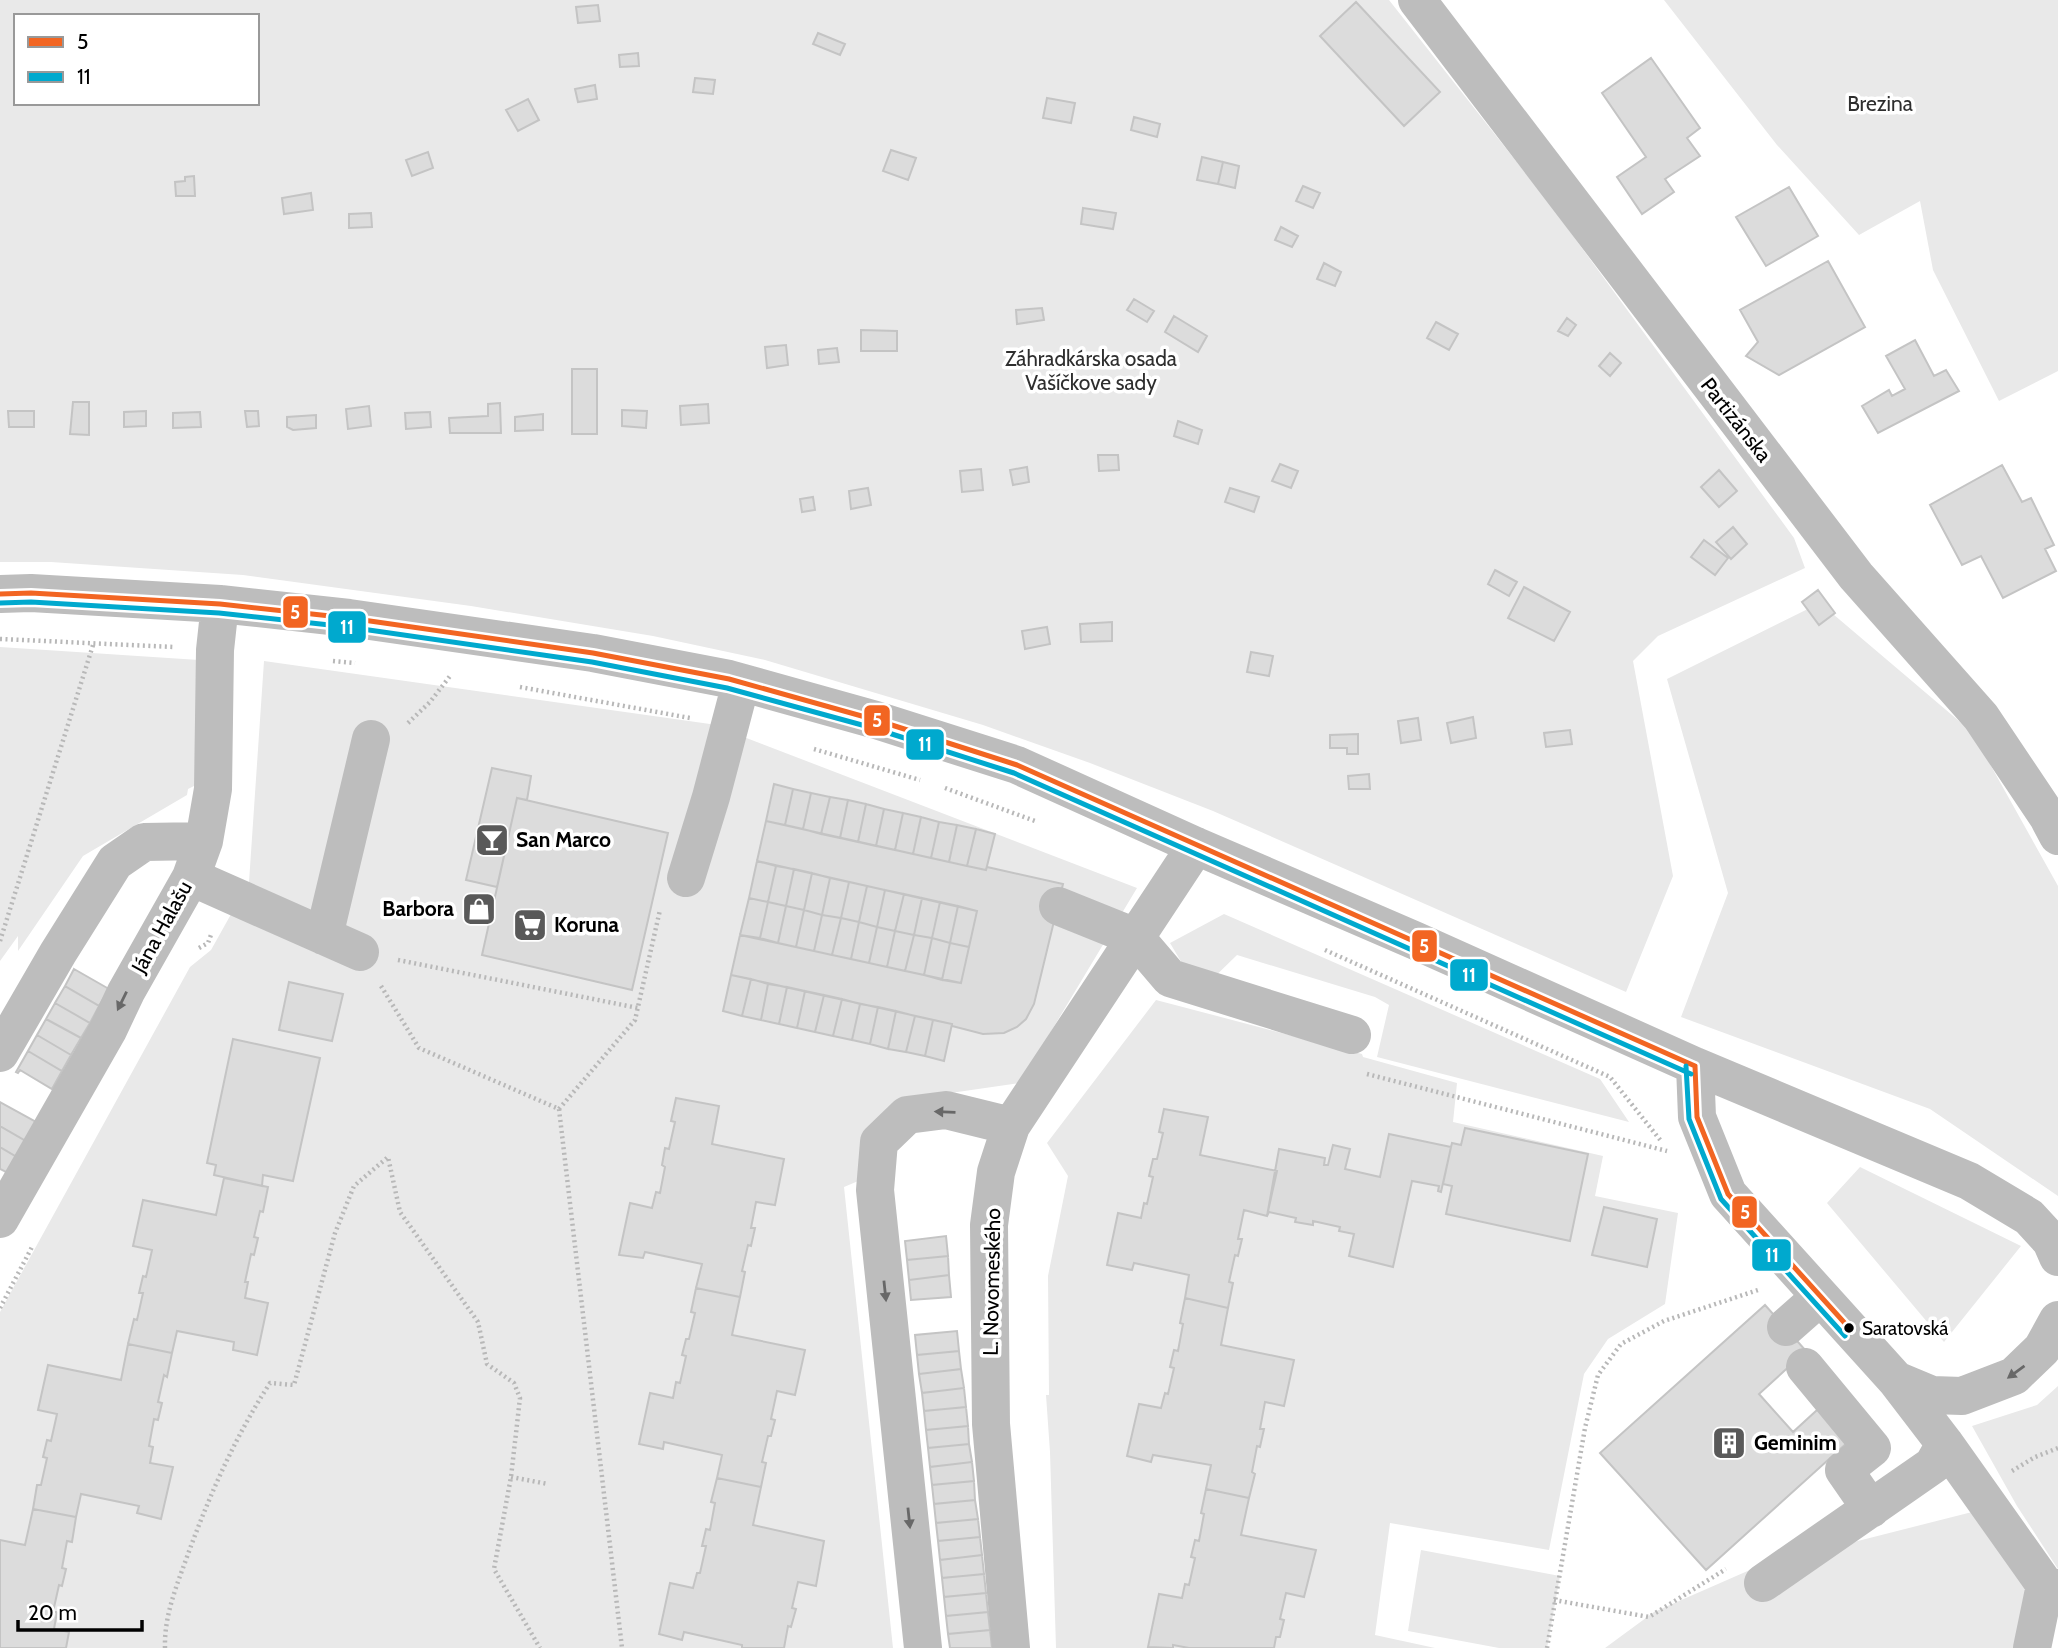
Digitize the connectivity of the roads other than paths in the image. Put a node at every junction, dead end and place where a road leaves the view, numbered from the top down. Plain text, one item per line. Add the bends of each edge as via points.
1 (1417, 0) edge
2 (0, 594) edge
3 (220, 604) junction
4 (741, 683) junction
5 (370, 739) road end
6 (2058, 836) edge
7 (204, 841) junction
8 (1196, 846) junction
9 (191, 877) junction
10 (687, 878) road end
11 (1058, 906) dead end
12 (324, 936) junction
13 (1135, 937) junction
14 (360, 952) road end
15 (1352, 1035) road end
16 (0, 1053) edge
17 (1695, 1066) junction
18 (1011, 1126) junction
19 (0, 1219) edge
20 (2058, 1257) edge
21 (1820, 1297) junction
22 (2058, 1320) edge
23 (1786, 1327) dead end
24 (1805, 1367) dead end
25 (1896, 1380) junction
26 (1945, 1444) junction
27 (1871, 1509) junction
28 (1749, 1573) road end
29 (2052, 1587) edge
30 (923, 1648) edge
31 (1011, 1648) edge
32 (2032, 1648) edge

1 - 6 street, Partizánska via 1856,576 1981,717
2 - 3 street
3 - 4 street via 593,653
3 - 7 street, Jána Halašu via 213,789
4 - 8 street via 1017,765
4 - 10 street
5 - 12 street
7 - 9 street, Jána Halašu
7 - 16 street via 145,842 114,862
8 - 13 street, L. Novomeského
8 - 17 street
9 - 12 street
9 -> 19 street, Jána Halašu
11 - 13 street
12 - 14 street
13 - 15 street via 1170,978
13 - 18 street, L. Novomeského
17 - 20 street via 1969,1181 2029,1217 2051,1241
17 - 21 street via 1697,1117 1728,1194
18 -> 30 street via 946,1110 907,1115 879,1142 875,1190
18 - 31 street, L. Novomeského via 996,1172 989,1225 991,1423
21 - 23 street
21 - 25 street
22 -> 25 street via 2042,1349 2014,1376 1962,1396 1932,1395
24 - 27 street via 1872,1448 1844,1470
25 - 26 street
26 - 27 street via 1933,1465
26 - 29 street
27 - 28 street
29 - 32 street

